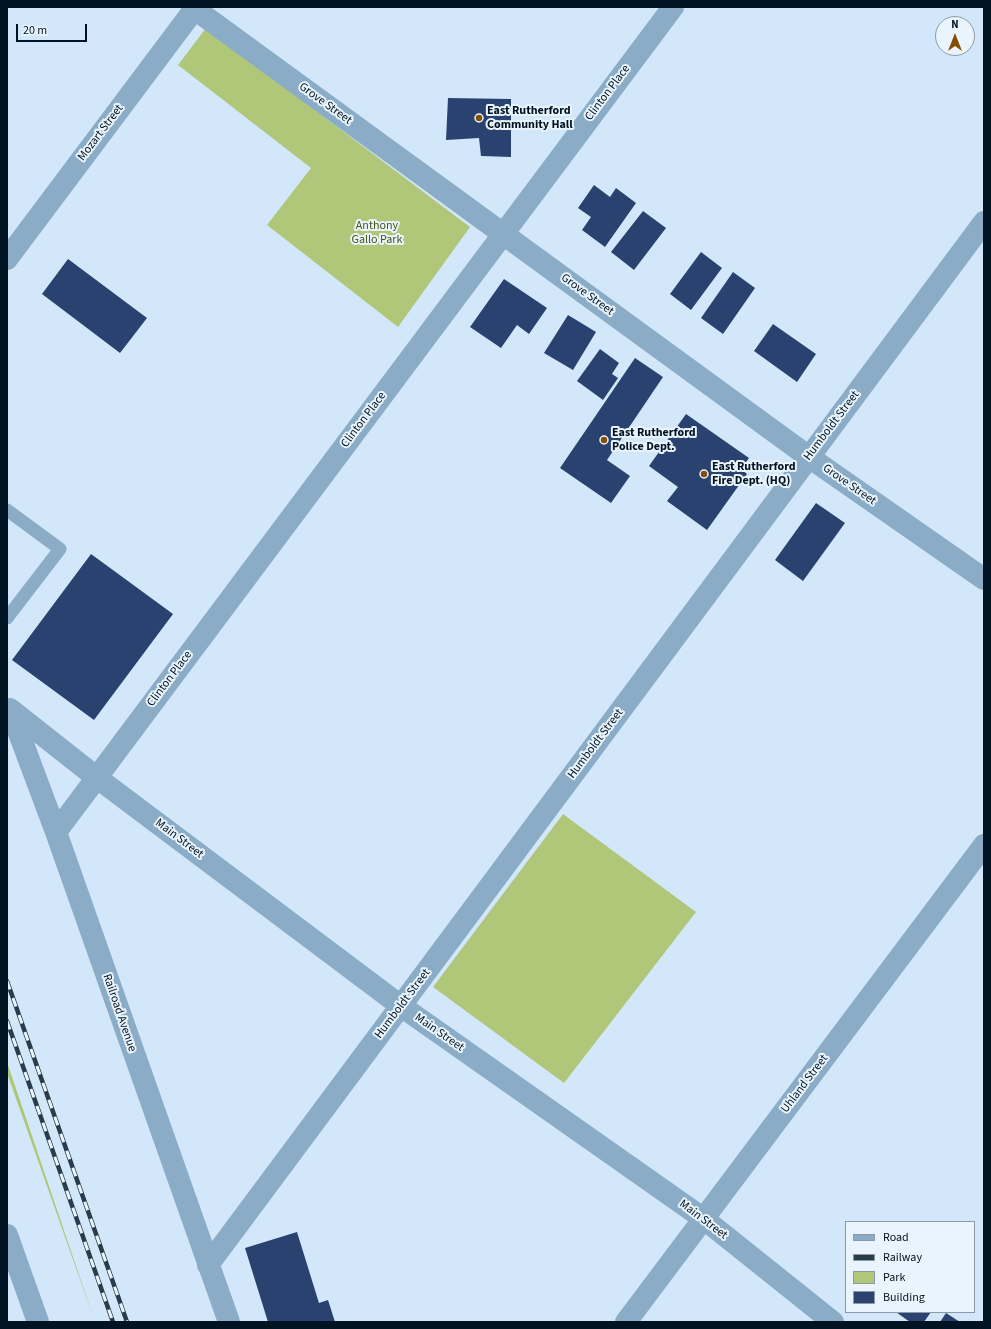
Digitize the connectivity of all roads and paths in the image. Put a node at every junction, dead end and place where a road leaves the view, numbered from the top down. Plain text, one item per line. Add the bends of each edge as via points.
1 (673, 7) edge
2 (194, 8) edge
3 (984, 222) edge
4 (503, 234) junction
5 (7, 259) edge
6 (810, 457) junction
7 (7, 510) edge
8 (984, 579) edge
9 (7, 618) edge
10 (9, 708) edge
11 (96, 777) junction
12 (56, 832) junction
13 (984, 845) edge
14 (401, 1006) junction
15 (704, 1219) junction
16 (7, 1234) edge
17 (208, 1265) junction
18 (38, 1322) edge
19 (229, 1322) edge
20 (626, 1322) edge
21 (833, 1322) edge

1 - 4 street, Clinton Place
2 - 4 street, Grove Street
2 - 5 street, Mozart Street
3 - 6 street, Humboldt Street
4 - 6 street, Grove Street
4 - 11 street, Clinton Place
6 - 8 street, Grove Street
6 - 14 street, Humboldt Street
7 - 9 lane via 60,549
10 - 11 street, Main Street
10 - 12 street, Railroad Avenue
11 - 12 street, Clinton Place
11 - 14 street, Main Street
12 - 17 street, Railroad Avenue
13 - 15 street, Uhland Street
14 - 15 street, Main Street
14 - 17 street, Humboldt Street
15 - 20 street, Uhland Street
15 - 21 street, Main Street
16 - 18 street
17 - 19 street, Railroad Avenue

